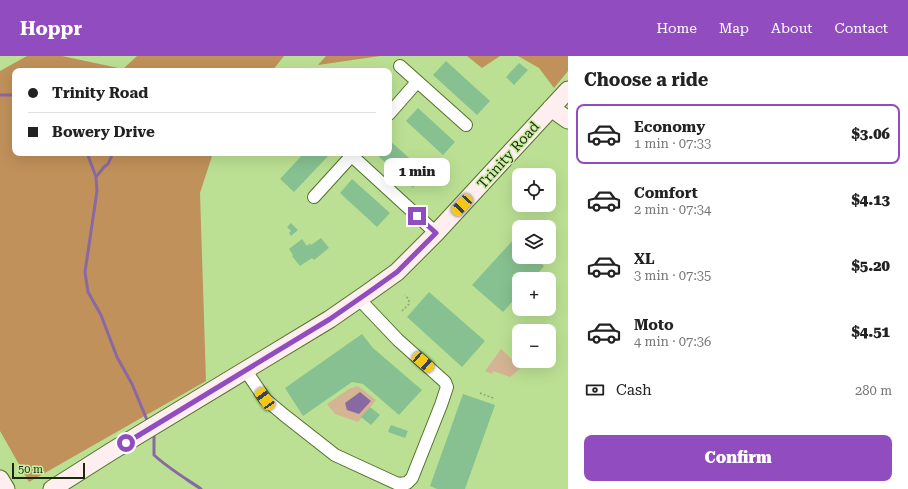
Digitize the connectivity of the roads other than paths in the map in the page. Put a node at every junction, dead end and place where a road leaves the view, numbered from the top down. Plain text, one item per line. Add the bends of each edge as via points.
1 (400, 66) dead end
2 (417, 82) junction
3 (568, 90) edge
4 (551, 108) junction
5 (392, 111) edge
6 (568, 120) edge
7 (466, 125) dead end
8 (351, 156) edge
9 (355, 156) edge
10 (314, 197) dead end
11 (436, 233) junction
12 (359, 300) junction
13 (246, 370) junction
14 (0, 479) edge
15 (6, 489) edge
16 (52, 489) edge

1 - 2 street
2 - 5 street
2 - 7 street
3 - 4 main road, Trinity Road
4 - 6 main road
4 - 11 main road, Trinity Road
8 - 10 street
9 - 11 street
11 - 12 main road, Trinity Road via 397,272
12 - 13 main road, Trinity Road
12 - 13 street via 398,340 445,382 447,387 412,478 407,483 398,484 335,455 265,399
13 - 16 main road, Trinity Road
14 - 15 main road

